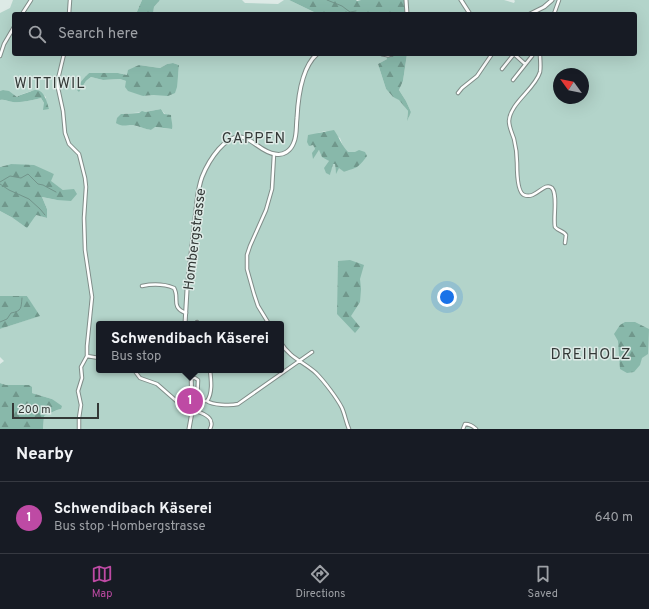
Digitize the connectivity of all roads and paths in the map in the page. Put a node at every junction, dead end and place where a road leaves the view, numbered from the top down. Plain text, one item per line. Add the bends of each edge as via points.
1 (32, 0) edge
2 (70, 0) edge
3 (406, 0) edge
4 (461, 0) edge
5 (552, 0) edge
6 (559, 0) edge
7 (23, 12) edge
8 (69, 12) edge
9 (408, 12) edge
10 (469, 12) edge
11 (534, 12) edge
12 (555, 12) edge
13 (12, 30) edge
14 (0, 56) edge
15 (64, 56) edge
16 (315, 56) edge
17 (491, 56) edge
18 (512, 56) edge
19 (516, 56) edge
20 (532, 56) dead end
21 (540, 56) edge
22 (525, 64) junction
23 (502, 69) dead end
24 (513, 80) dead end
25 (458, 93) dead end
26 (274, 154) junction
27 (565, 243) dead end
28 (142, 286) dead end
29 (186, 313) junction
30 (185, 321) edge
31 (267, 321) edge
32 (284, 348) edge
33 (312, 352) dead end
34 (87, 356) junction
35 (96, 358) edge
36 (299, 362) junction
37 (284, 372) edge
38 (136, 373) edge
39 (191, 373) edge
40 (210, 373) edge
41 (283, 373) edge
42 (191, 378) junction
43 (206, 401) junction
44 (192, 409) junction
45 (79, 429) edge
46 (189, 429) edge
47 (210, 429) edge
48 (349, 429) edge
49 (463, 429) edge
50 (476, 429) edge

1 - 7 street
2 - 8 street
3 - 9 street
4 - 10 street
5 - 11 street
6 - 12 street
13 - 14 street
15 - 34 street via 58,88 64,114 64,130 69,144 79,154 86,183 85,250 92,297
16 - 26 street via 308,65 302,82 293,144 285,153
17 - 25 street via 478,75
18 - 23 street
19 - 22 street
20 - 22 street
21 - 27 street via 538,76 512,111 510,125 520,189 526,195 536,194 548,186 553,190 555,228 565,233
22 - 24 street
26 - 29 street, Hombergstrasse via 247,139 236,137 220,149 208,165 198,194
26 - 31 street via 272,189 247,255 247,269 254,294
28 - 29 street via 162,285 174,288 176,305
29 - 30 street, Hombergstrasse
32 - 36 street
33 - 36 street
34 - 35 street
34 - 45 street via 81,367 82,378 78,393
36 - 37 street
36 - 48 street via 317,374 334,396
38 - 44 street via 140,378 157,384 180,405
39 - 42 street
40 - 43 street via 210,394
41 - 43 street via 238,404 213,404
42 - 43 street via 198,380 199,399
42 - 44 street
44 - 46 street
44 - 47 street via 210,419
49 - 50 street via 465,424 468,424

